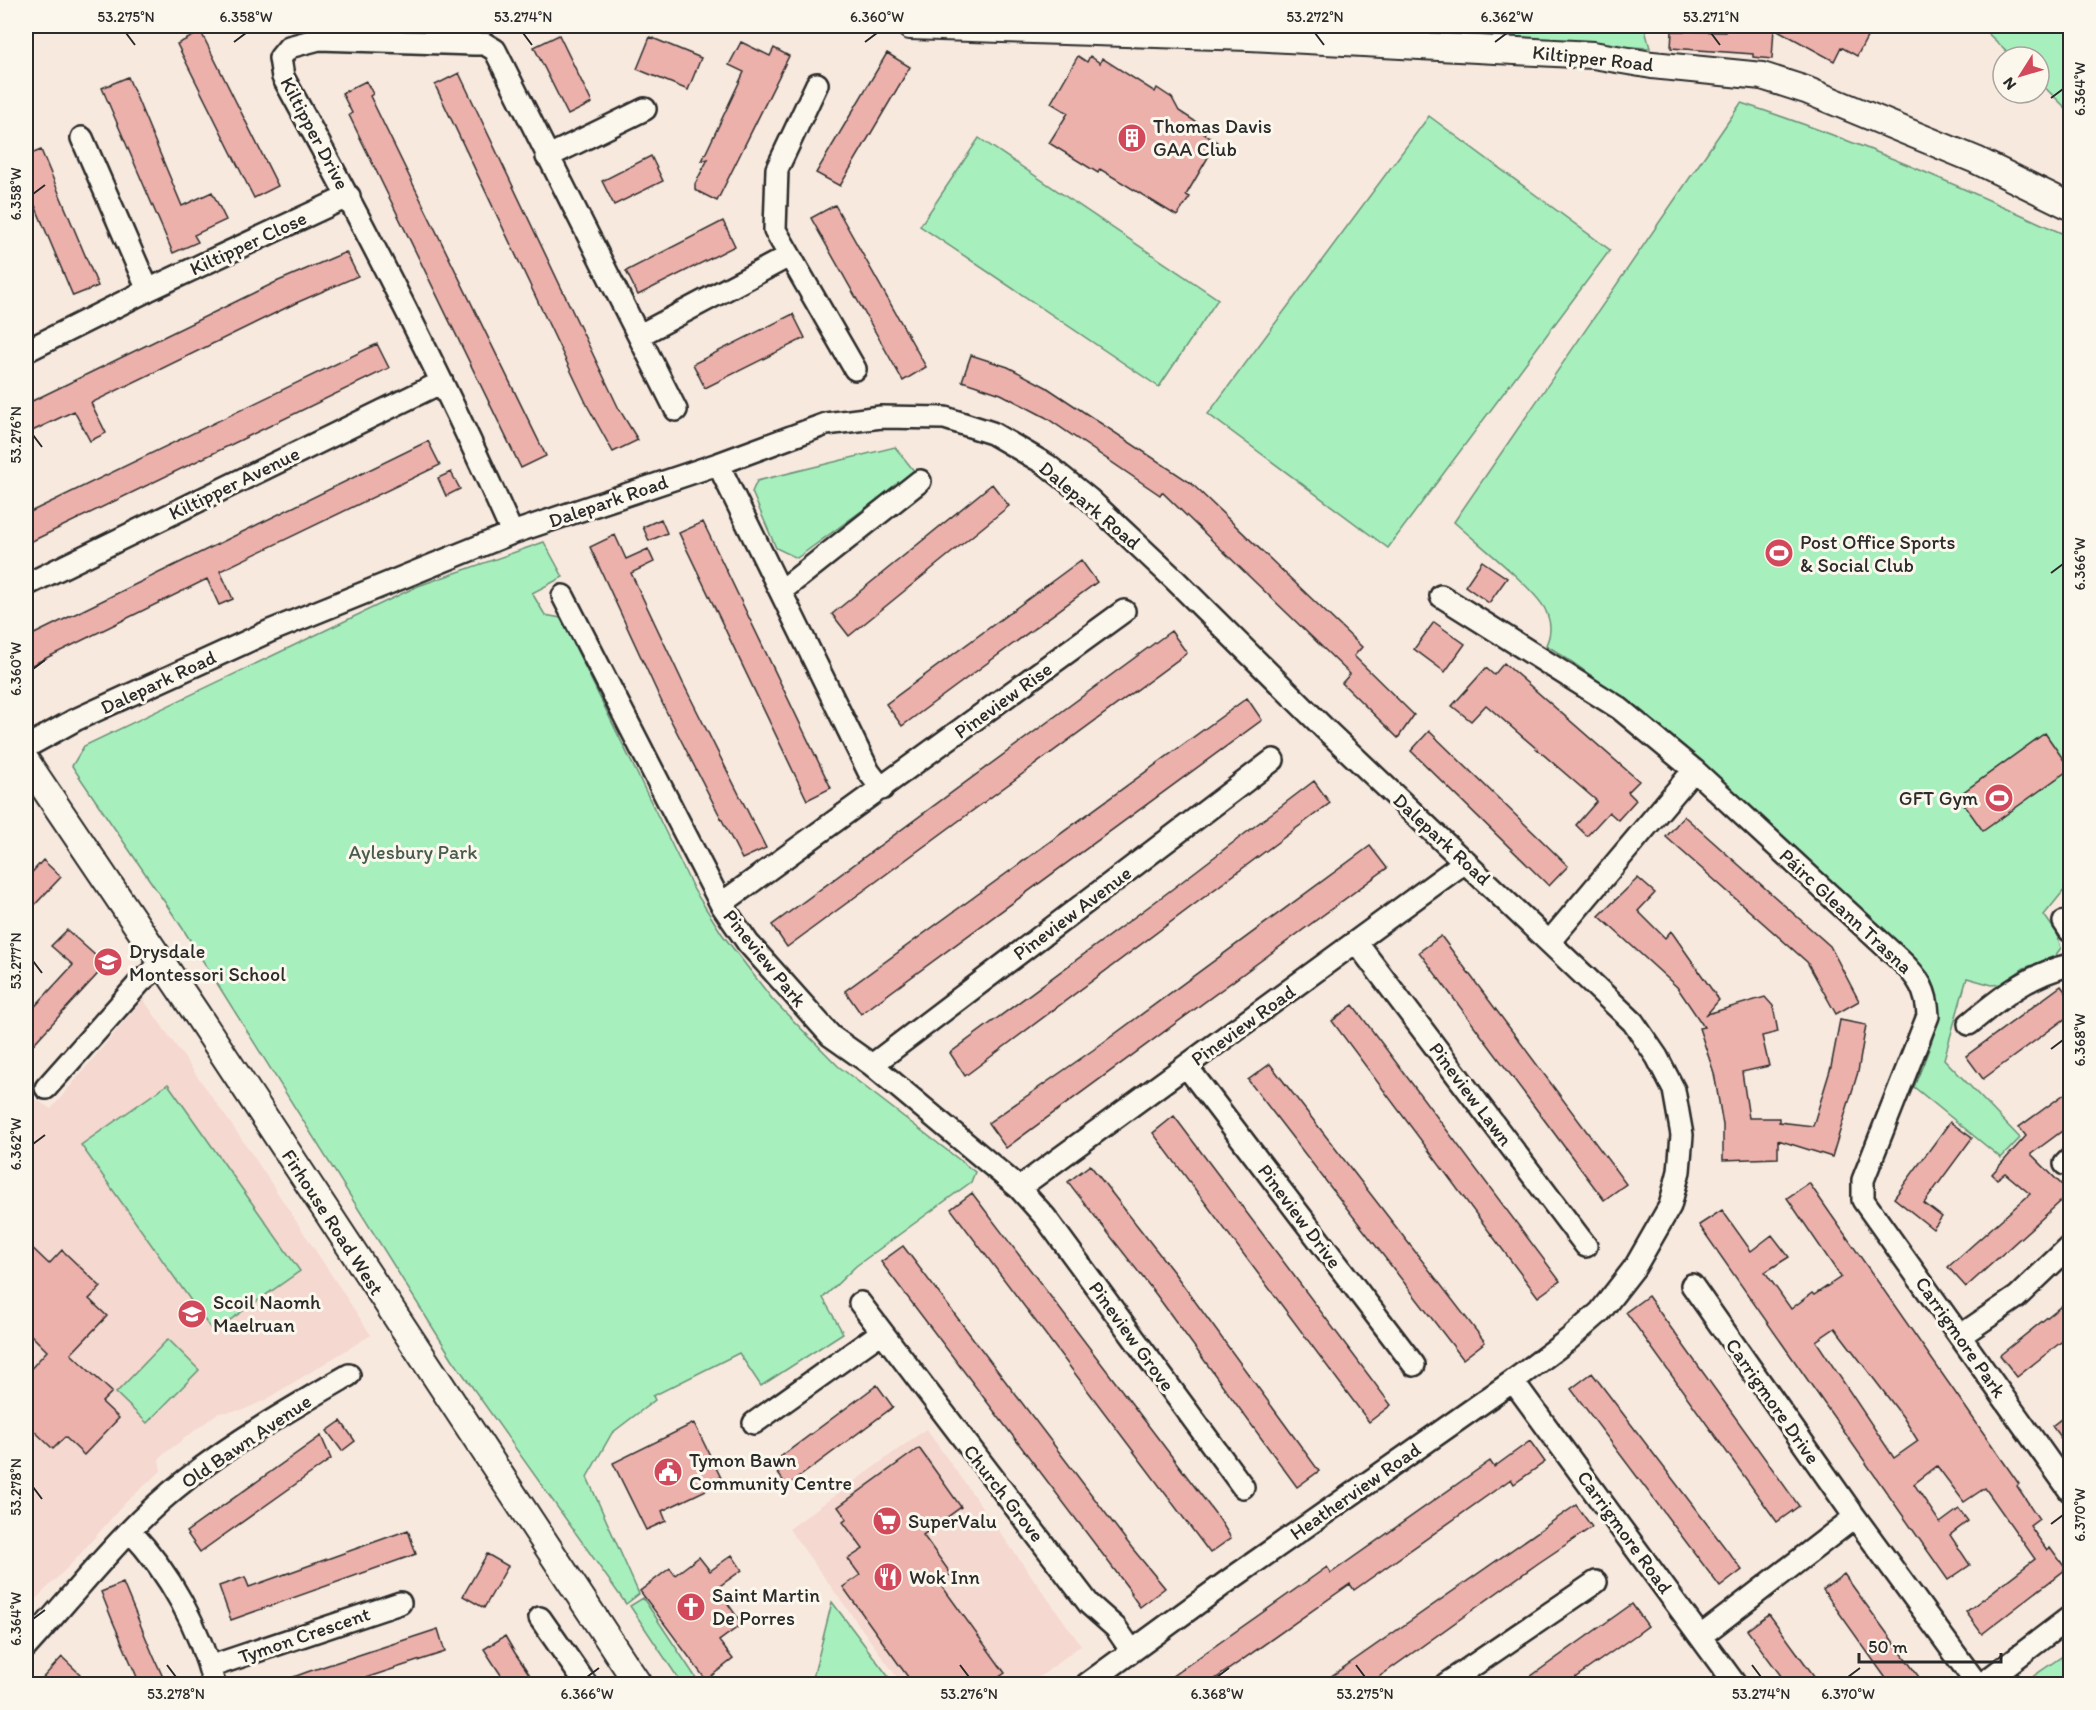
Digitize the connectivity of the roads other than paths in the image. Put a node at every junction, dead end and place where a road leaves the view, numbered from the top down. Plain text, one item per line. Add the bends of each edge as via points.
1 (910, 26) edge
2 (817, 84) dead end
3 (645, 109) dead end
4 (82, 138) dead end
5 (547, 157) junction
6 (349, 196) junction
7 (2070, 206) edge
8 (789, 256) junction
9 (148, 290) junction
10 (640, 336) junction
11 (26, 351) edge
12 (855, 369) dead end
13 (442, 382) junction
14 (676, 410) dead end
15 (718, 464) junction
16 (920, 481) dead end
17 (512, 533) junction
18 (26, 585) edge
19 (781, 591) junction
20 (563, 596) dead end
21 (1441, 596) dead end
22 (1124, 611) dead end
23 (26, 747) edge
24 (1273, 760) dead end
25 (26, 761) edge
26 (1694, 770) junction
27 (882, 789) junction
28 (1466, 861) junction
29 (721, 904) junction
30 (1550, 941) junction
31 (1356, 942) junction
32 (163, 963) junction
33 (2070, 965) edge
34 (1969, 1024) dead end
35 (872, 1065) junction
36 (1186, 1067) junction
37 (46, 1088) dead end
38 (1863, 1180) joint
39 (1019, 1188) junction
40 (1586, 1246) dead end
41 (2070, 1246) edge
42 (1692, 1285) dead end
43 (1617, 1290) joint
44 (860, 1303) dead end
45 (882, 1332) junction
46 (1960, 1336) junction
47 (1414, 1365) dead end
48 (349, 1375) dead end
49 (1513, 1381) junction
50 (754, 1423) dead end
51 (1243, 1486) dead end
52 (2070, 1491) edge
53 (1855, 1517) junction
54 (130, 1531) junction
55 (1596, 1582) dead end
56 (400, 1603) dead end
57 (2070, 1617) edge
58 (540, 1618) dead end
59 (1701, 1636) junction
60 (26, 1647) edge
61 (1131, 1650) junction
62 (211, 1676) edge
63 (586, 1684) edge
64 (638, 1684) edge
65 (1087, 1684) edge
66 (1446, 1684) edge
67 (1735, 1684) edge
68 (1977, 1684) edge
69 (1982, 1684) edge

1 - 7 street, Kiltipper Road via 1581,54 1762,76 1806,90 1976,160
2 - 8 street via 777,169 775,230
3 - 5 street
4 - 9 street
5 - 6 street, Kiltipper Drive via 495,50 485,44 319,39 289,47 280,58 283,77
5 - 10 street, Kiltipper Drive
6 - 9 street, Kiltipper Close
6 - 13 street, Kiltipper Drive
8 - 10 street
8 - 12 street
9 - 11 street, Kiltipper Close
10 - 14 street, Kiltipper Drive
13 - 17 street, Kiltipper Drive
13 - 18 street, Kiltipper Avenue
15 - 17 street, Dalepark Road
15 - 19 street
15 - 28 street, Dalepark Road via 826,424 854,419 945,418 992,433 1047,465 1089,499
16 - 19 street
17 - 23 street, Dalepark Road via 270,631 75,720
19 - 27 street via 869,772
20 - 29 street, Pineview Park
21 - 26 street, Páirc Gleann Trasna via 1610,702
22 - 27 street, Pineview Rise
24 - 35 street, Pineview Avenue
25 - 32 street, Firhouse Road West
26 - 30 street
26 - 38 street, Páirc Gleann Trasna via 1906,966 1928,998 1923,1034
27 - 29 street, Pineview Rise
28 - 30 street, Dalepark Road
28 - 31 street, Pineview Road
29 - 35 street, Pineview Park via 748,943 831,1036
30 - 43 street, Dalepark Road via 1633,1022 1674,1090 1682,1135 1680,1171 1670,1206 1635,1268
31 - 36 street, Pineview Road
31 - 40 street, Pineview Lawn
32 - 37 street via 141,981
32 - 64 street, Firhouse Road West
33 - 34 street via 2025,981
35 - 39 street, Pineview Park
36 - 39 street, Pineview Road
36 - 47 street, Pineview Drive
38 - 46 street, Carrigmore Park via 1863,1200
39 - 51 street, Pineview Grove via 1045,1217
41 - 46 street via 2017,1297
42 - 53 street, Carrigmore Drive
43 - 49 street, Heatherview Road via 1576,1333
44 - 45 street, Church Grove
45 - 50 street
45 - 61 street, Church Grove via 1089,1604 1116,1628
46 - 52 street, Carrigmore Park
48 - 54 street, Old Bawn Avenue via 222,1453
49 - 59 street, Carrigmore Road
49 - 61 street, Heatherview Road
53 - 59 street
53 - 68 street, Carrigmore Drive
54 - 60 street, Old Bawn Avenue
54 - 62 street, Tymon Crescent via 166,1574 197,1634
55 - 66 street
56 - 62 street, Tymon Crescent
57 - 69 street
58 - 63 street
59 - 67 street, Carrigmore Road
61 - 65 street, Heatherview Road

